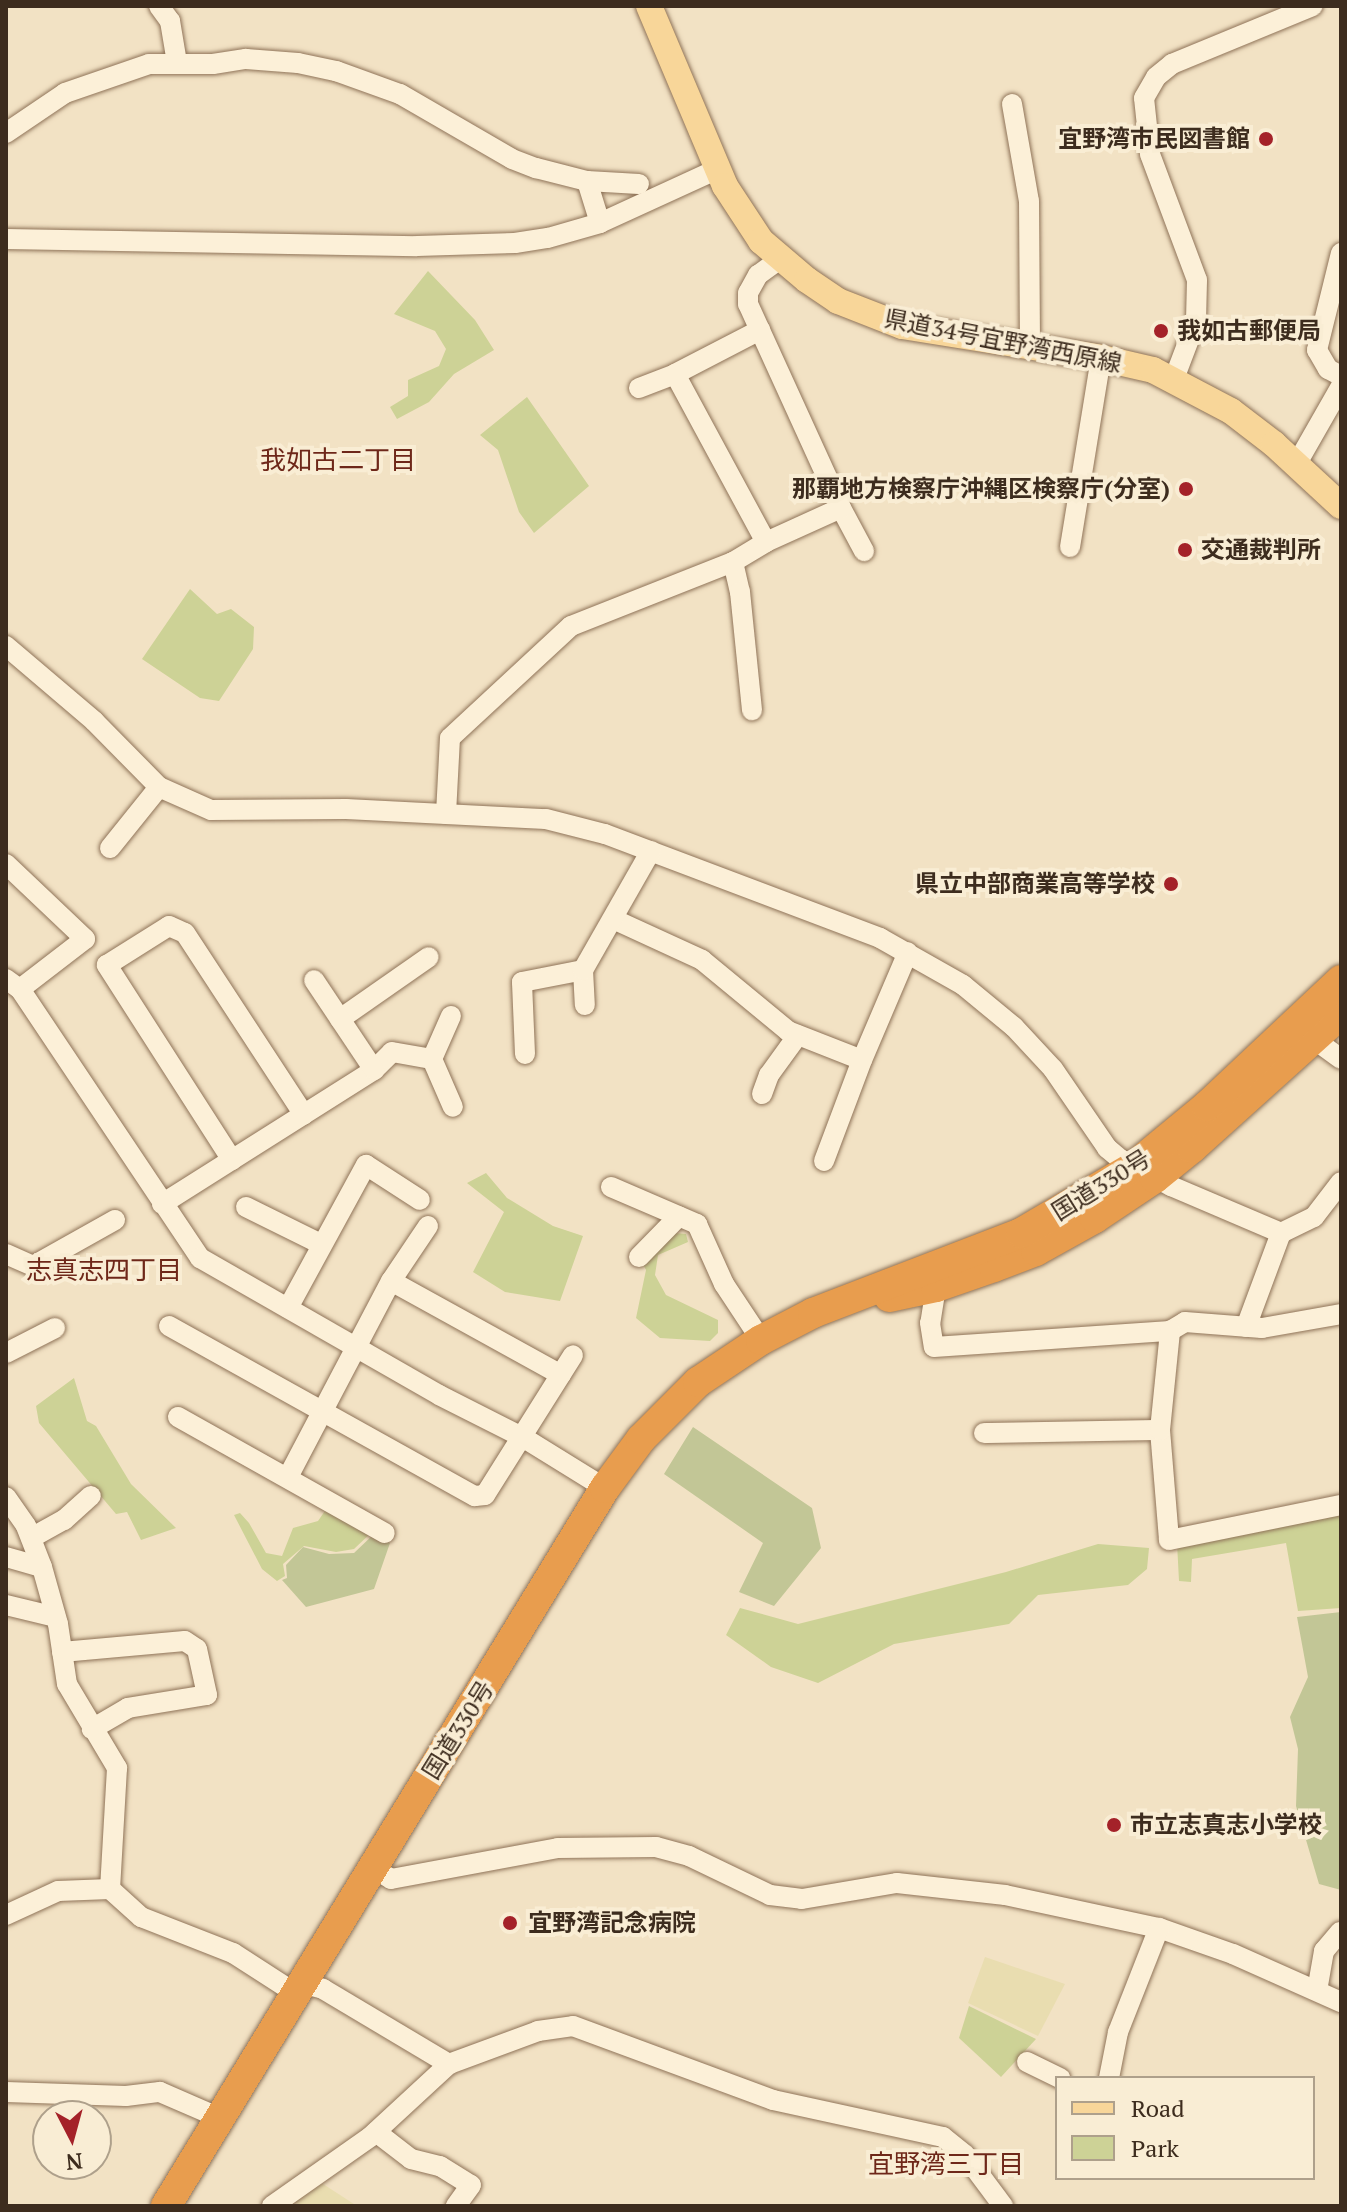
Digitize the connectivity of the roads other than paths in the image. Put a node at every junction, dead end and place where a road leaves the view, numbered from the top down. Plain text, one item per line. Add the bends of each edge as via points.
1 (159, 6) edge
2 (649, 6) edge
3 (1313, 6) edge
4 (177, 63) junction
5 (1012, 104) dead end
6 (6, 133) edge
7 (716, 170) junction
8 (587, 181) junction
9 (639, 184) dead end
10 (600, 223) junction
11 (6, 239) edge
12 (1341, 253) edge
13 (779, 260) junction
14 (760, 330) junction
15 (1030, 346) junction
16 (1101, 358) junction
17 (675, 374) junction
18 (1341, 376) edge
19 (1174, 379) junction
20 (1341, 386) edge
21 (639, 388) dead end
22 (1296, 465) junction
23 (1341, 506) edge
24 (841, 508) junction
25 (766, 542) junction
26 (1070, 547) dead end
27 (864, 551) dead end
28 (733, 562) junction
29 (6, 646) edge
30 (752, 710) dead end
31 (159, 787) junction
32 (446, 814) junction
33 (110, 848) dead end
34 (651, 851) junction
35 (6, 864) edge
36 (613, 919) junction
37 (85, 939) junction
38 (908, 952) junction
39 (429, 957) dead end
40 (107, 965) junction
41 (583, 970) junction
42 (314, 980) dead end
43 (1341, 980) edge
44 (13, 984) edge
45 (585, 1005) dead end
46 (1341, 1014) edge
47 (451, 1016) dead end
48 (340, 1019) junction
49 (798, 1035) junction
50 (1315, 1040) junction
51 (525, 1054) dead end
52 (432, 1059) junction
53 (1341, 1059) edge
54 (862, 1060) junction
55 (374, 1070) junction
56 (762, 1094) dead end
57 (453, 1107) dead end
58 (304, 1115) junction
59 (232, 1160) junction
60 (824, 1161) dead end
61 (1144, 1173) junction
62 (1341, 1182) edge
63 (611, 1187) dead end
64 (420, 1200) dead end
65 (162, 1204) junction
66 (246, 1207) dead end
67 (679, 1216) junction
68 (115, 1220) dead end
69 (428, 1226) dead end
70 (1281, 1233) junction
71 (321, 1244) junction
72 (6, 1254) edge
73 (639, 1257) dead end
74 (932, 1277) junction
75 (391, 1281) junction
76 (288, 1308) junction
77 (1341, 1314) edge
78 (169, 1326) dead end
79 (1246, 1327) junction
80 (55, 1328) dead end
81 (1170, 1331) junction
82 (761, 1340) junction
83 (357, 1347) junction
84 (6, 1353) edge
85 (573, 1355) dead end
86 (561, 1375) junction
87 (321, 1411) junction
88 (178, 1417) dead end
89 (1160, 1430) junction
90 (984, 1433) dead end
91 (524, 1438) junction
92 (288, 1477) junction
93 (605, 1488) junction
94 (91, 1496) dead end
95 (6, 1497) edge
96 (1341, 1505) edge
97 (385, 1533) dead end
98 (31, 1538) junction
99 (6, 1557) edge
100 (42, 1567) junction
101 (6, 1605) edge
102 (56, 1617) junction
103 (62, 1652) junction
104 (92, 1729) junction
105 (373, 1868) junction
106 (110, 1889) junction
107 (6, 1915) edge
108 (1159, 1928) junction
109 (1340, 1932) edge
110 (298, 1988) junction
111 (1317, 1991) junction
112 (1341, 2002) edge
113 (1027, 2062) dead end
114 (449, 2064) junction
115 (1056, 2076) edge
116 (1109, 2076) edge
117 (6, 2092) edge
118 (220, 2118) junction
119 (376, 2132) junction
120 (166, 2206) edge
121 (272, 2206) edge
122 (456, 2206) edge
123 (1003, 2206) edge

1 - 4 street via 170,21
2 - 7 main road, 県道34号宜野湾西原線
3 - 19 street via 1172,64 1156,77 1144,98 1150,154 1197,280 1196,321
4 - 6 street via 149,64 65,93
4 - 8 street via 246,59 336,71 400,94 512,159
5 - 15 street via 1029,201
7 - 10 street
7 - 13 main road, 県道34号宜野湾西原線 via 748,224
8 - 9 street
8 - 10 street
10 - 11 street via 548,238 487,246
12 - 18 street via 1317,350 1328,369
13 - 14 street via 758,275 748,293
13 - 15 main road, 県道34号宜野湾西原線 via 838,301 872,316 933,333
14 - 17 street
14 - 24 street
15 - 16 main road, 県道34号宜野湾西原線
16 - 19 main road, 県道34号宜野湾西原線
16 - 26 street
17 - 21 street
17 - 25 street
19 - 22 main road, 県道34号宜野湾西原線 via 1231,411
20 - 22 street
22 - 23 main road, 県道34号宜野湾西原線
24 - 25 street
24 - 27 street
25 - 28 street
28 - 30 street
28 - 32 street via 591,617 561,635 450,738
29 - 31 street via 94,721
31 - 32 street via 211,810
31 - 33 street
32 - 34 street via 546,819
34 - 36 street
34 - 38 street
35 - 37 street
36 - 41 street
36 - 49 street via 702,960
37 - 40 street
37 - 44 street
38 - 54 street
38 - 61 street via 989,1005 1025,1037 1107,1148
39 - 48 street
40 - 58 street via 169,926 185,933
40 - 59 street
41 - 45 street
41 - 51 street via 522,982
42 - 48 street
43 - 61 highway, 国道330号
44 - 65 street
46 - 50 highway, 国道330号
47 - 52 street
48 - 55 street
49 - 54 street
49 - 56 street
50 - 53 street
50 - 61 highway, 国道330号
52 - 55 street via 392,1052
52 - 57 street
54 - 60 street
55 - 58 street
58 - 59 street
59 - 65 street
61 - 70 street
61 - 74 highway, 国道330号
62 - 70 street via 1314,1217
63 - 67 street
64 - 71 street via 366,1165
65 - 76 street via 200,1258
66 - 71 street
67 - 73 street
67 - 82 street via 697,1224 724,1284
68 - 72 street via 33,1266
69 - 75 street
70 - 79 street
71 - 76 street
74 - 81 street via 934,1347
74 - 82 highway, 国道330号 via 813,1313
75 - 83 street
75 - 86 street
76 - 83 street
77 - 79 street
78 - 87 street
79 - 81 street via 1185,1322
80 - 84 street
81 - 89 street
82 - 93 highway, 国道330号 via 698,1382 641,1439
83 - 87 street
83 - 91 street
85 - 86 street
86 - 91 street
87 - 91 street via 475,1496 485,1495
87 - 92 street
88 - 92 street
89 - 90 street
89 - 96 street via 1169,1540
91 - 93 street
92 - 97 street
93 - 105 highway, 国道330号
94 - 98 street via 64,1520
95 - 98 street
98 - 100 street
99 - 100 street
100 - 102 street
101 - 102 street
102 - 103 street
103 - 104 street via 67,1684
103 - 104 street via 185,1641 197,1649 207,1695 128,1708
104 - 106 street via 117,1768
105 - 108 street via 391,1879 558,1848 656,1847 689,1856 770,1895 802,1899 897,1883 1005,1895
105 - 110 highway, 国道330号
106 - 107 street via 58,1891
106 - 110 street via 141,1917 233,1953
108 - 111 street
108 - 116 street via 1118,2032
109 - 111 street via 1324,1951
110 - 114 street via 323,1989
110 - 118 highway, 国道330号
111 - 112 street
113 - 115 street
114 - 119 street
114 - 123 street via 538,2031 573,2026 773,2100 943,2137 965,2155
117 - 118 street via 160,2092
118 - 120 highway, 国道330号
119 - 121 street
119 - 122 street via 411,2159 440,2166 471,2185

